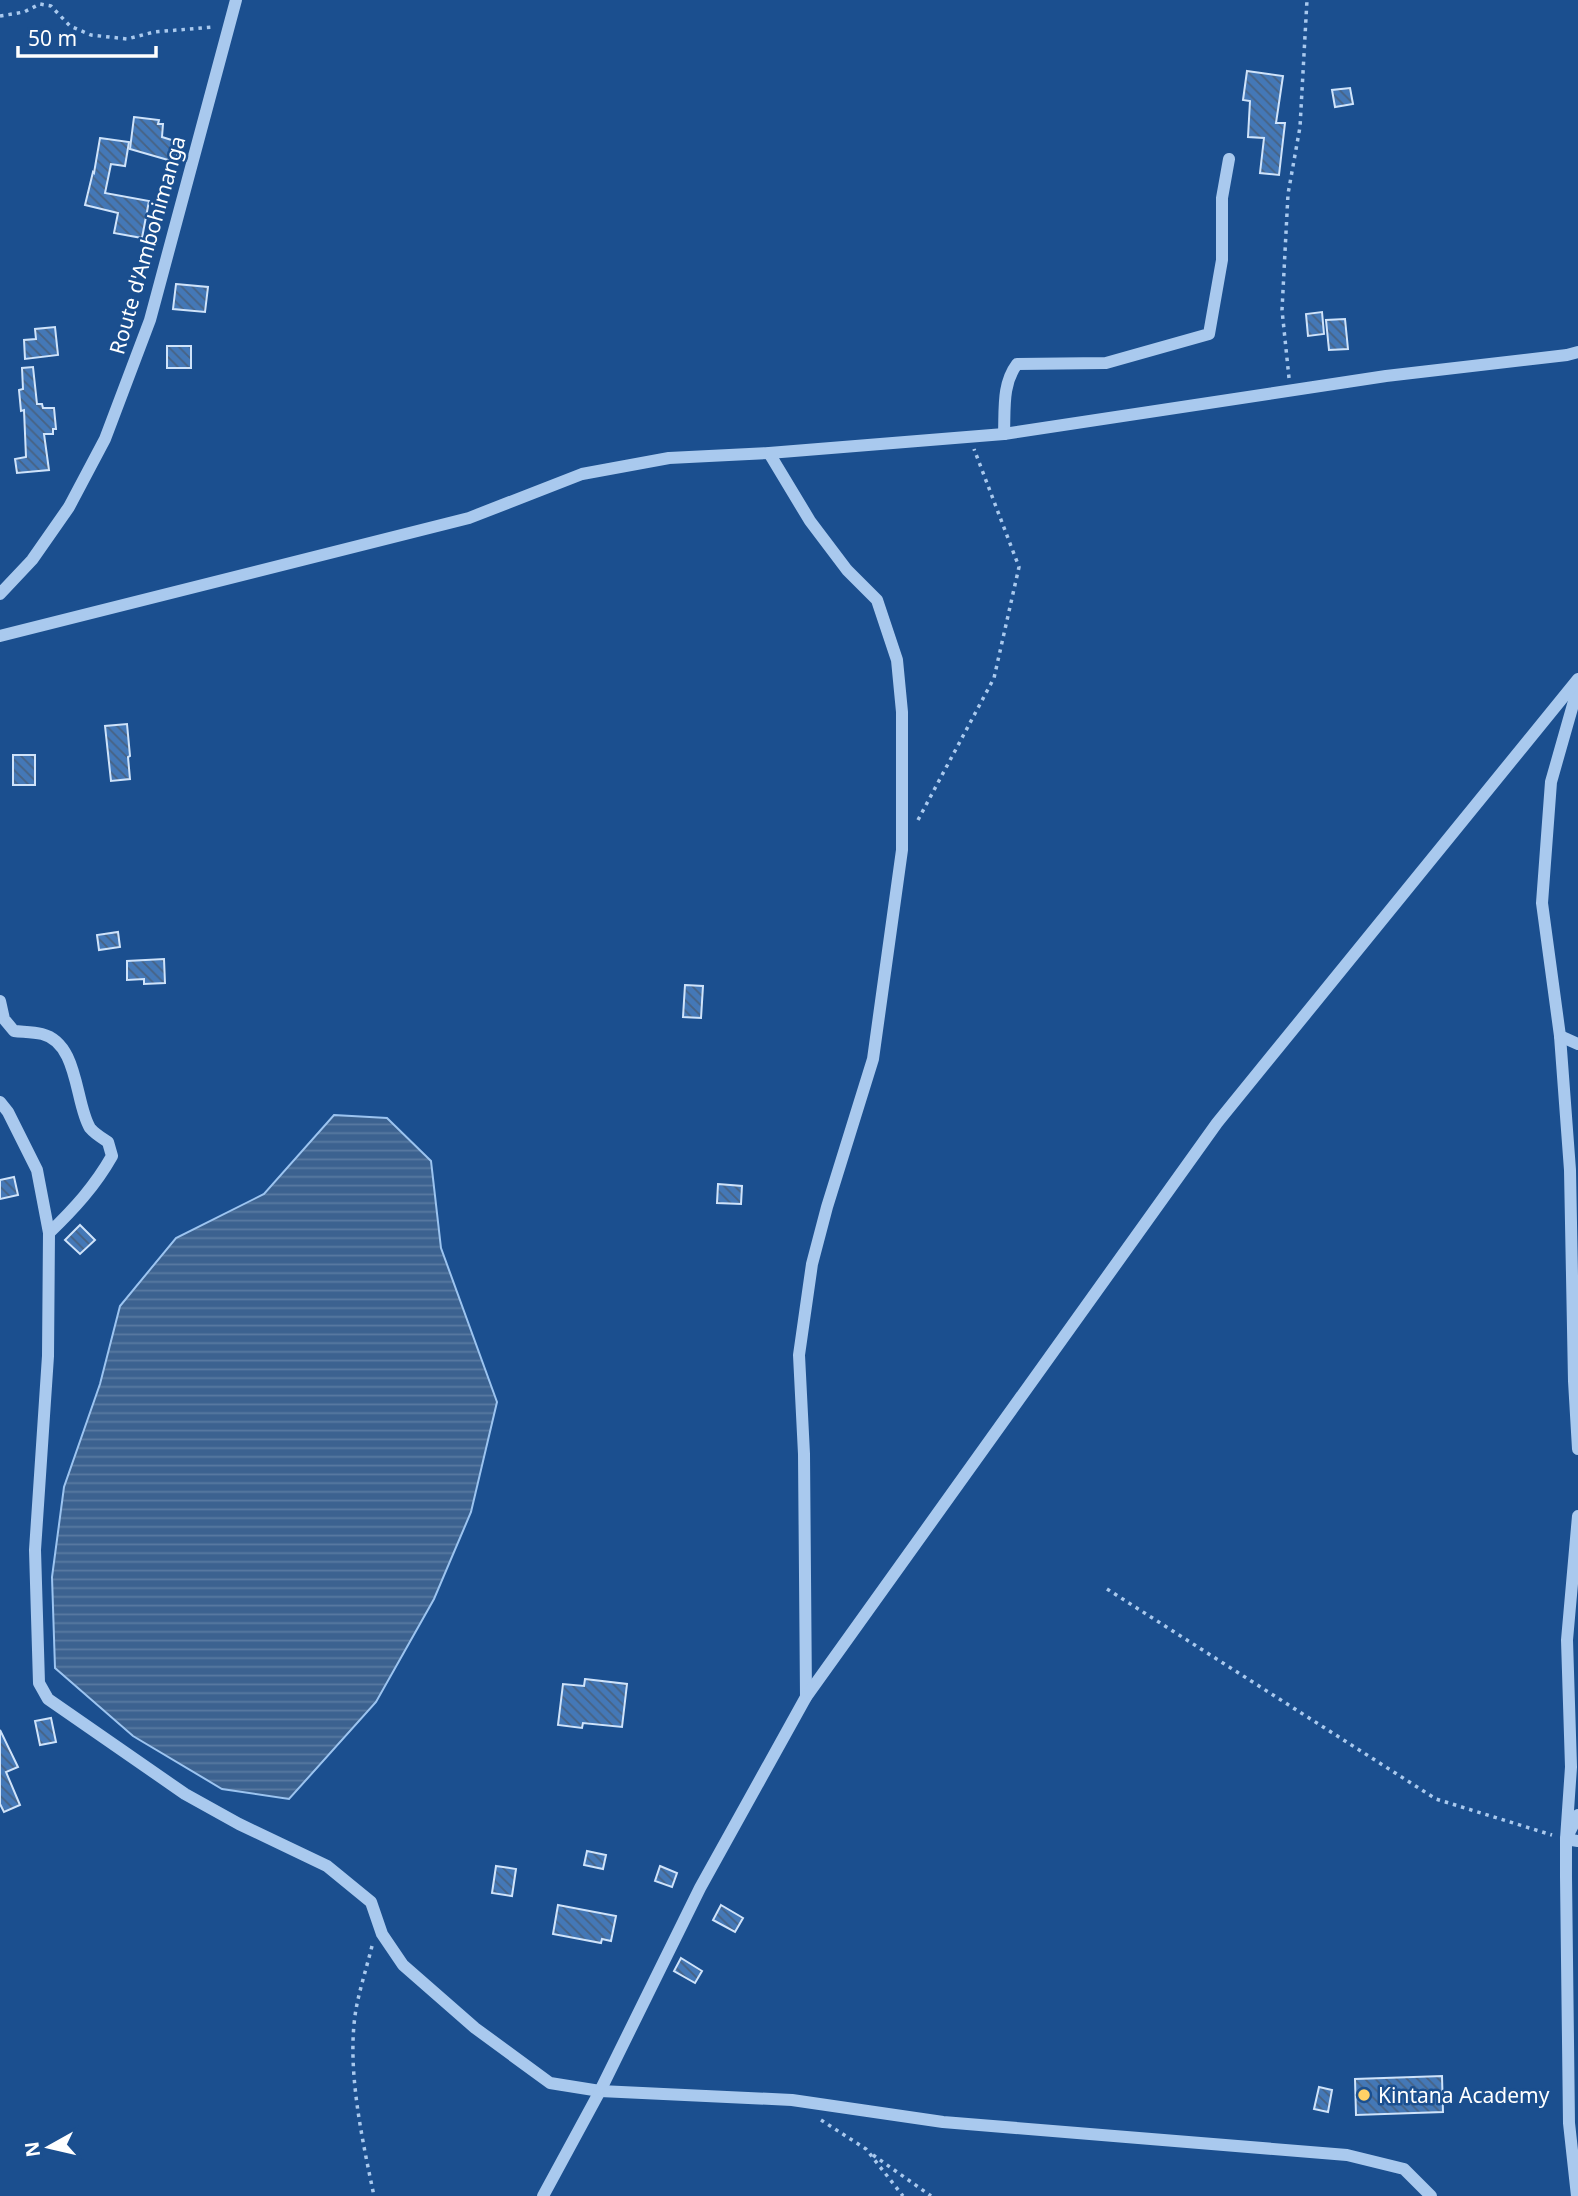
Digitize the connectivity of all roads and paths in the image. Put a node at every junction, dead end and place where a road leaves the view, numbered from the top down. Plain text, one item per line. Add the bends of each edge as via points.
1 (236, 0) edge
2 (1307, 0) edge
3 (0, 10) edge
4 (8, 15) junction
5 (0, 16) edge
6 (229, 27) junction
7 (1229, 159) dead end
8 (1578, 352) edge
9 (1290, 391) junction
10 (1004, 434) junction
11 (968, 436) junction
12 (769, 453) junction
13 (0, 594) edge
14 (0, 636) edge
15 (1578, 679) edge
16 (1578, 687) edge
17 (915, 825) dead end
18 (0, 1000) edge
19 (1560, 1036) junction
20 (1578, 1044) edge
21 (0, 1102) edge
22 (50, 1233) junction
23 (1578, 1449) edge
24 (1578, 1516) edge
25 (1107, 1589) dead end
26 (806, 1697) junction
27 (1578, 1815) edge
28 (1572, 1840) edge
29 (378, 1923) junction
30 (1573, 1999) edge
31 (600, 2091) junction
32 (792, 2100) junction
33 (866, 2149) junction
34 (374, 2196) edge
35 (543, 2196) edge
36 (904, 2196) edge
37 (931, 2196) edge
38 (1431, 2196) edge
39 (1577, 2196) edge

1 - 6 street, Route d'Ambohimanga
2 - 9 path via 1282,310
3 - 4 path
4 - 5 path
4 - 6 path via 40,4 51,6 70,26 91,36 127,39 187,28
6 - 13 street, Route d'Ambohimanga via 150,320 105,439 69,507 32,560
7 - 10 street via 1222,198 1222,261 1209,334 1106,363 1017,364 1008,376 1005,392
8 - 9 street
9 - 10 street
10 - 11 street
11 - 12 street
11 - 17 path via 1019,568 994,678
12 - 14 street via 669,457 582,474 469,518
12 - 26 street via 810,520 847,570 877,600 897,660 902,712 902,850 873,1059 812,1264 799,1355
15 - 26 street via 1217,1123
16 - 19 street via 1551,782 1542,903
18 - 22 street via 4,1019 14,1031 44,1034 61,1044 88,1124 108,1142 112,1156 79,1203
19 - 20 street
19 - 23 street via 1570,1170
21 - 22 street via 37,1170
22 - 29 street via 48,1356 35,1550 39,1683 48,1699 185,1794 327,1866 370,1902
24 - 28 street via 1567,1640
25 - 28 path via 1436,1799
26 - 31 street via 700,1888
27 - 28 street
28 - 30 street
29 - 31 street via 403,1965 475,2028 550,2083
29 - 34 path via 357,2006 354,2042 358,2122
30 - 39 street via 1569,2123
31 - 32 street
31 - 35 street
32 - 33 path
32 - 38 street via 943,2122 1347,2155 1404,2169
33 - 36 path
33 - 37 path

